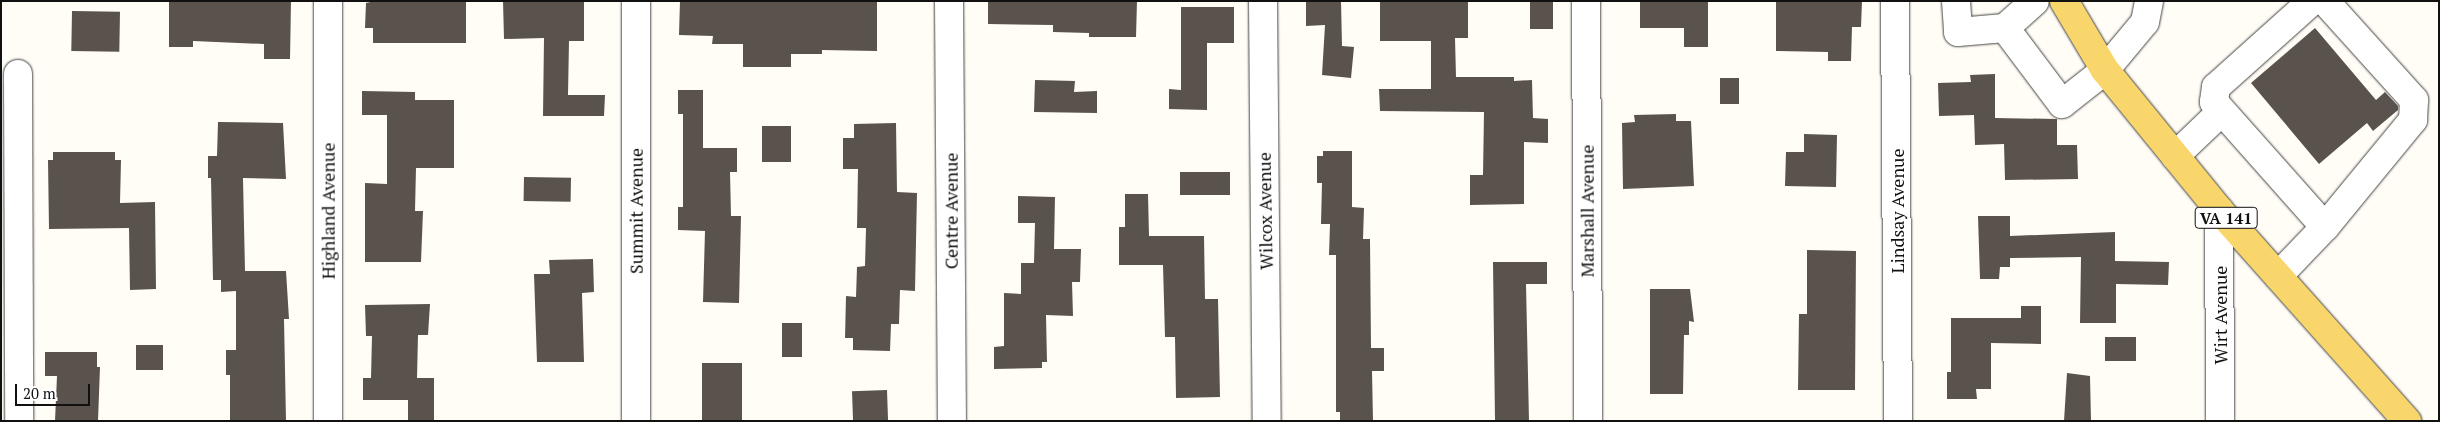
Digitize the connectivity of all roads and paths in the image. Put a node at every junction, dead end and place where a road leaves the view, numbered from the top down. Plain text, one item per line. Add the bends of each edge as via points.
1 (328, 1) edge
2 (636, 1) edge
3 (949, 1) edge
4 (1263, 1) edge
5 (1586, 1) edge
6 (1896, 1) edge
7 (1956, 1) edge
8 (2036, 1) edge
9 (2064, 1) edge
10 (2149, 1) edge
11 (2312, 1) edge
12 (2325, 1) edge
13 (2005, 28) junction
14 (2105, 70) junction
15 (18, 74) dead end
16 (2220, 113) junction
17 (2175, 156) junction
18 (2219, 210) junction
19 (2325, 227) junction
20 (9, 263) edge
21 (2278, 276) junction
22 (20, 421) edge
23 (328, 421) edge
24 (636, 421) edge
25 (952, 421) edge
26 (1267, 421) edge
27 (1588, 421) edge
28 (1898, 421) edge
29 (2220, 421) edge
30 (2407, 421) edge

1 - 23 street, Highland Avenue
2 - 24 street, Summit Avenue
3 - 25 street, Centre Avenue
4 - 26 street, Wilcox Avenue
5 - 27 street, Marshall Avenue
6 - 28 street, Lindsay Avenue
7 - 13 street via 1958,32
8 - 13 street
9 - 14 main road, VA 141
10 - 14 street via 2145,22
11 - 16 street via 2216,87 2214,102
12 - 19 street via 2414,100 2413,120
13 - 14 street via 2062,104
14 - 17 main road, VA 141
15 - 20 street
16 - 17 street
16 - 19 street
17 - 18 main road, VA 141
18 - 21 main road, VA 141
18 - 29 street, Wirt Avenue
19 - 21 street
20 - 22 street
21 - 30 main road, VA 141

